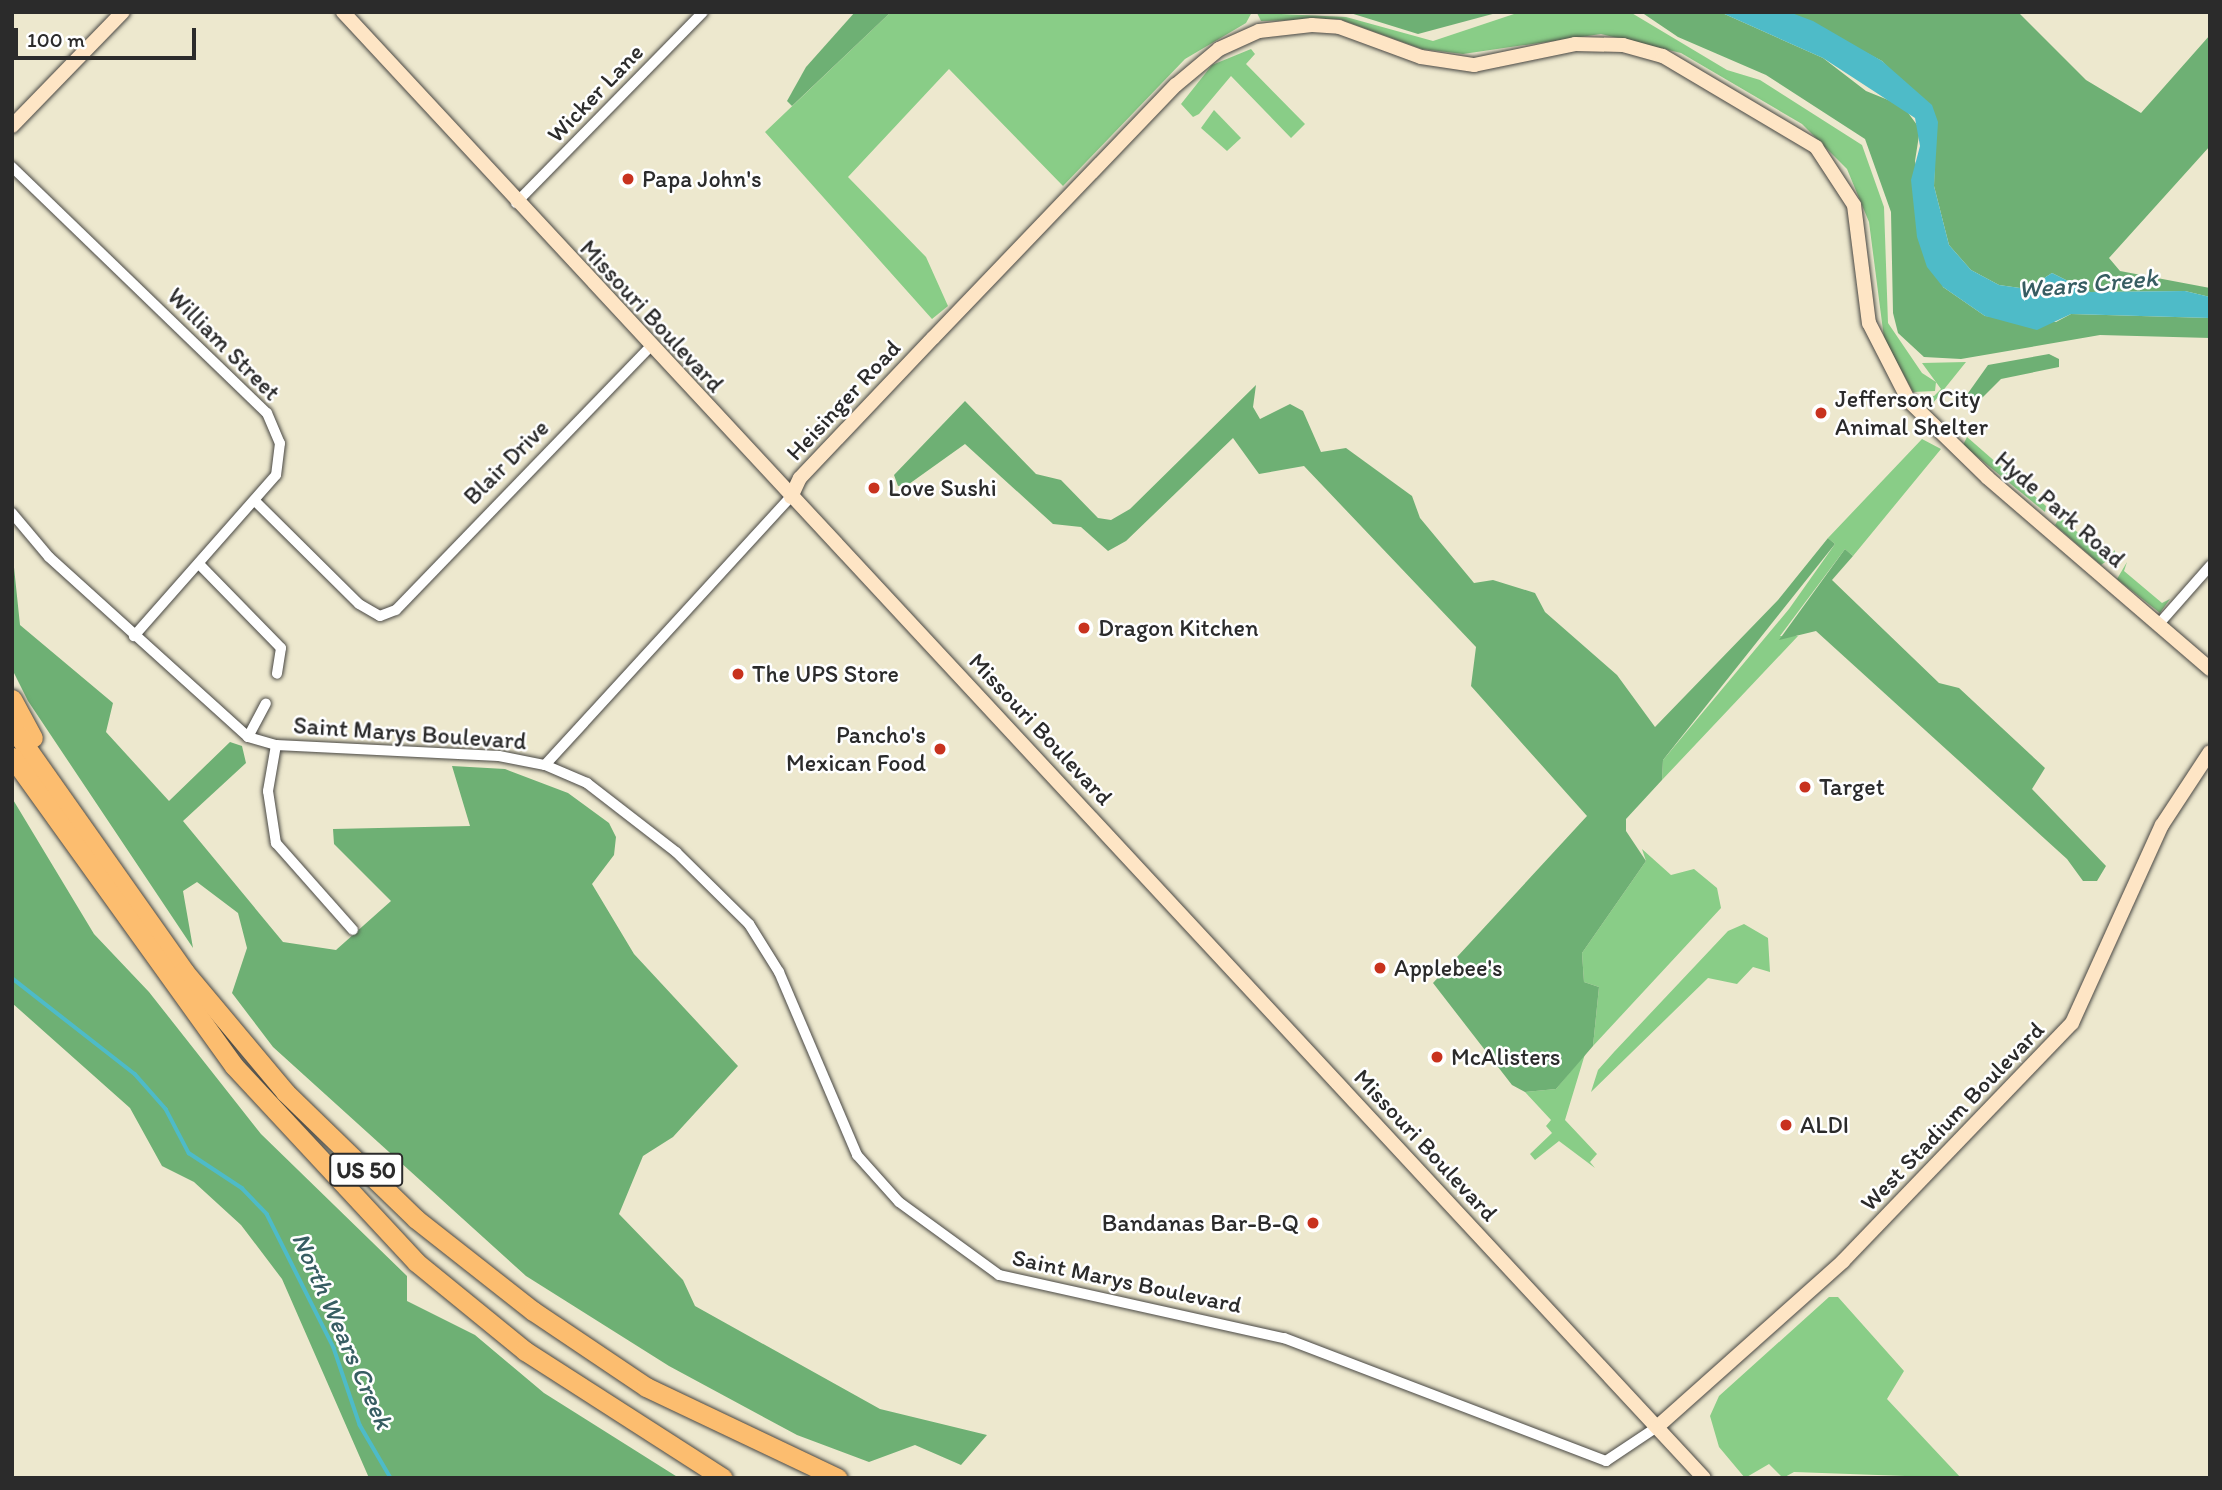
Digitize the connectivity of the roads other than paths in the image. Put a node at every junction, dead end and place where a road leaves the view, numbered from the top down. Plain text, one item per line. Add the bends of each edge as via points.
1 (123, 12) edge
2 (343, 12) edge
3 (703, 12) edge
4 (1157, 106) joint
5 (12, 126) edge
6 (12, 167) edge
7 (516, 203) junction
8 (650, 347) junction
9 (791, 497) junction
10 (255, 501) junction
11 (12, 513) edge
12 (200, 565) junction
13 (2210, 566) edge
14 (2158, 625) junction
15 (134, 636) junction
16 (2210, 669) edge
17 (277, 674) dead end
18 (12, 699) edge
19 (266, 704) dead end
20 (12, 727) edge
21 (248, 737) junction
22 (276, 745) junction
23 (2210, 752) edge
24 (12, 757) edge
25 (545, 765) junction
26 (12, 766) edge
27 (2210, 766) edge
28 (2196, 774) junction
29 (52, 814) junction
30 (82, 828) junction
31 (353, 930) dead end
32 (1657, 1427) junction
33 (723, 1478) edge
34 (838, 1478) edge
35 (1704, 1478) edge

1 - 5 main road
2 - 7 main road, Missouri Boulevard
3 - 7 street, Wicker Lane
4 - 9 main road, Heisinger Road via 809,467
4 - 14 main road, Hyde Park Road via 1219,49 1287,26 1339,27 1421,57 1463,64 1587,43 1663,55 1796,130 1834,166 1860,226 1870,323 1909,401
6 - 10 street, William Street via 267,413 280,443 276,475
7 - 8 main road, Missouri Boulevard
8 - 9 main road, Missouri Boulevard
8 - 10 street, Blair Drive via 396,610 380,617 359,604
9 - 25 street, Heisinger Road
9 - 32 main road, Missouri Boulevard
10 - 12 street, William Street
11 - 15 street, Saint Marys Boulevard
12 - 15 street, William Street
12 - 17 street via 281,648
13 - 14 street
14 - 16 main road, Hyde Park Road
15 - 21 street, Saint Marys Boulevard
18 - 30 highway
19 - 21 street
20 - 30 highway, US 50
21 - 22 street, Saint Marys Boulevard
22 - 25 street, Saint Marys Boulevard via 499,756
22 - 31 street via 268,791 276,843
23 - 28 main road, West Stadium Boulevard
24 - 29 highway, US 50
25 - 32 street, Saint Marys Boulevard via 587,783 676,852 749,924 779,972 858,1155 899,1202 999,1275 1284,1338 1606,1461
26 - 29 highway
27 - 28 main road, West Stadium Boulevard
28 - 32 main road, West Stadium Boulevard via 2162,825 2072,1023 1843,1261
29 - 33 highway, US 50 via 234,1066 416,1262 525,1351
30 - 34 highway, US 50 via 184,971 285,1092 416,1219 533,1311 646,1387
32 - 35 main road, Missouri Boulevard

